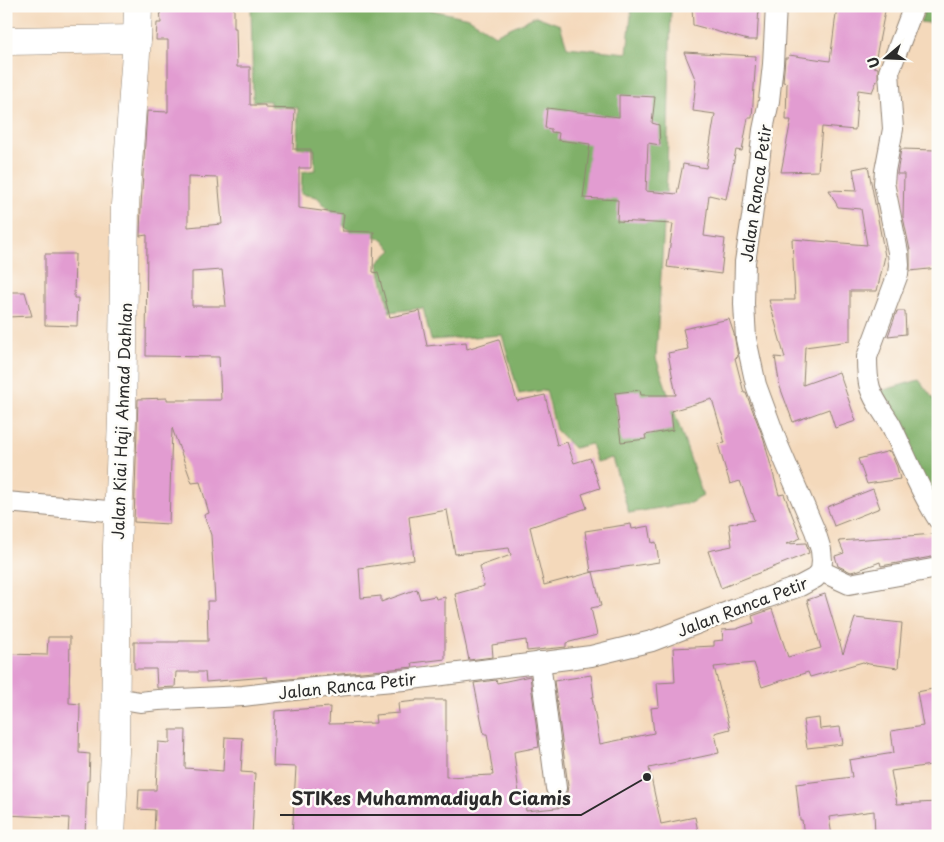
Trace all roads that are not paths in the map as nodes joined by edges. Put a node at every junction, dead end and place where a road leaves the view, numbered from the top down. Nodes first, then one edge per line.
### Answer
1 (138, 6) edge
2 (776, 6) edge
3 (914, 6) edge
4 (137, 39) junction
5 (6, 41) edge
6 (6, 502) edge
7 (119, 512) junction
8 (938, 519) edge
9 (938, 568) edge
10 (821, 571) junction
11 (540, 662) junction
12 (116, 698) junction
13 (556, 788) dead end
14 (111, 836) edge

1 - 4 main road, Jalan Kiai Haji Ahmad Dahlan
2 - 10 street, Jalan Ranca Petir
3 - 8 street
4 - 5 main road
4 - 7 main road, Jalan Kiai Haji Ahmad Dahlan
6 - 7 street
7 - 12 main road, Jalan Kiai Haji Ahmad Dahlan
9 - 10 street
10 - 11 street, Jalan Ranca Petir
11 - 12 street, Jalan Ranca Petir
11 - 13 street
12 - 14 main road, Jalan Kiai Haji Ahmad Dahlan

